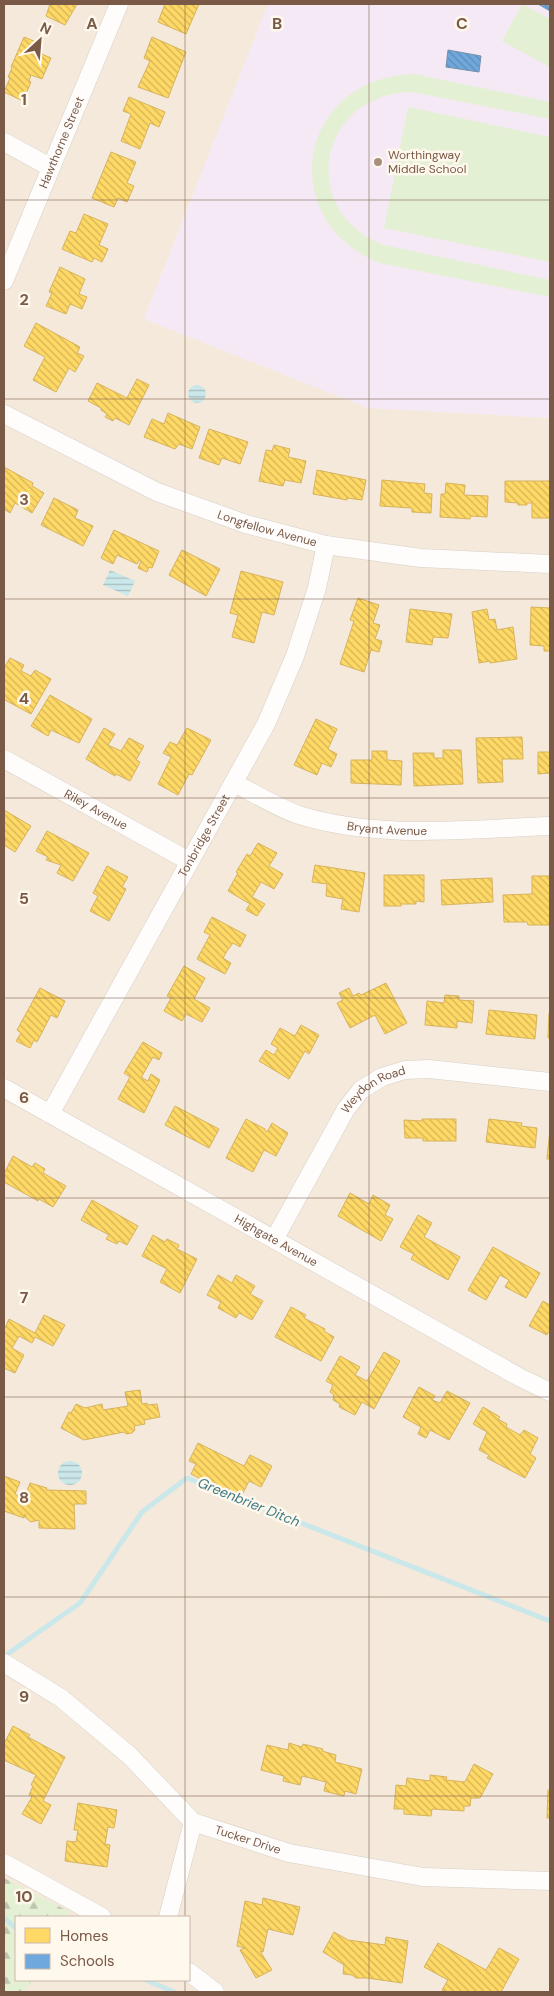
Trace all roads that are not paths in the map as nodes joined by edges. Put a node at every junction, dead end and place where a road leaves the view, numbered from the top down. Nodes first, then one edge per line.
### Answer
1 (119, 4) edge
2 (4, 142) edge
3 (50, 167) junction
4 (4, 281) edge
5 (4, 414) edge
6 (326, 545) junction
7 (550, 564) edge
8 (4, 759) edge
9 (234, 783) junction
10 (550, 826) edge
11 (188, 861) junction
12 (550, 1082) edge
13 (4, 1088) edge
14 (50, 1114) junction
15 (275, 1238) junction
16 (550, 1392) edge
17 (4, 1663) edge
18 (193, 1822) junction
19 (4, 1863) edge
20 (550, 1881) edge
21 (100, 1916) edge
22 (168, 1916) edge
23 (190, 1973) edge
24 (215, 1992) edge

1 - 3 street, Hawthorne Street
2 - 3 street
3 - 4 street, Hawthorne Street
5 - 6 street, Longfellow Avenue
6 - 7 street, Longfellow Avenue
6 - 9 street, Tonbridge Street
8 - 11 street, Riley Avenue
9 - 10 street, Bryant Avenue
9 - 11 street, Tonbridge Street
11 - 14 street, Tonbridge Street
12 - 15 street, Weydon Road
13 - 14 street, Highgate Avenue
14 - 15 street, Highgate Avenue
15 - 16 street, Highgate Avenue
17 - 18 street, Tucker Drive
18 - 20 street, Tucker Drive
18 - 22 street
19 - 21 street
23 - 24 street

